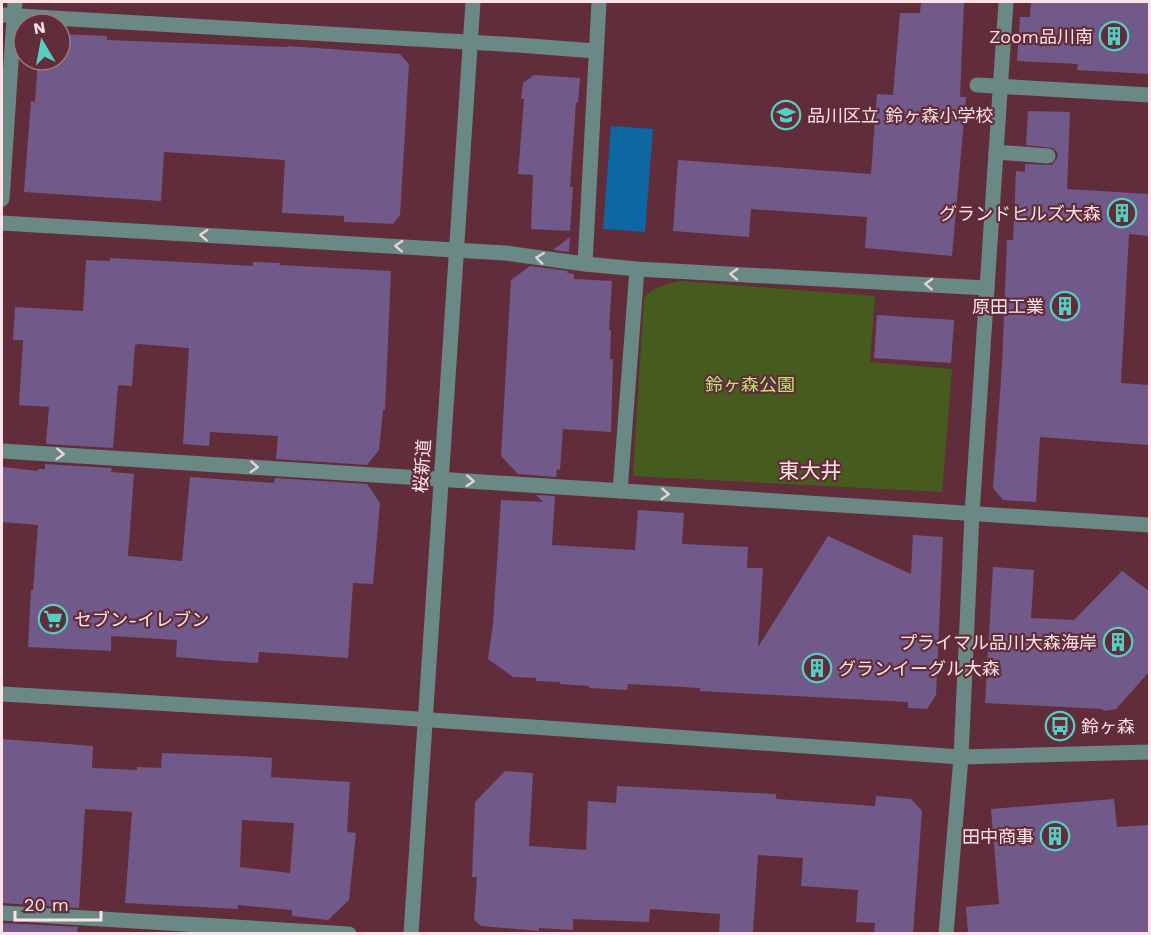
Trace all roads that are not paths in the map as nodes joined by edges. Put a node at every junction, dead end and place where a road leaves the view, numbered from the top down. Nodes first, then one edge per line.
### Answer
1 (473, 2) edge
2 (599, 2) edge
3 (1006, 2) edge
4 (10, 10) edge
5 (470, 42) junction
6 (590, 51) junction
7 (977, 85) dead end
8 (1000, 87) junction
9 (1149, 94) edge
10 (996, 152) junction
11 (1048, 156) dead end
12 (2, 199) edge
13 (2, 224) edge
14 (457, 250) junction
15 (585, 264) junction
16 (637, 269) junction
17 (987, 288) junction
18 (2, 451) edge
19 (441, 479) junction
20 (620, 491) junction
21 (972, 514) junction
22 (1149, 525) edge
23 (2, 694) edge
24 (425, 721) junction
25 (1149, 752) edge
26 (961, 757) junction
27 (2, 913) edge
28 (349, 933) edge
29 (411, 933) edge
30 (946, 933) edge

1 - 5 street, 桜新道
2 - 6 street
3 - 8 street
4 - 5 street
4 - 12 street
5 - 6 street
5 - 14 street, 桜新道
6 - 15 street
7 - 8 street
8 - 9 street
8 - 10 street
10 - 11 street
10 - 17 street
14 -> 13 street
15 -> 14 street
14 - 19 street, 桜新道
15 - 16 street
17 -> 16 street
16 - 20 street
17 - 21 street
18 -> 19 street
19 -> 20 street
19 - 24 street, 桜新道
20 -> 21 street
21 - 22 street
21 - 26 street
23 - 24 street
24 - 26 street
24 - 29 street, 桜新道
25 - 26 street
26 - 30 street
27 - 28 street

